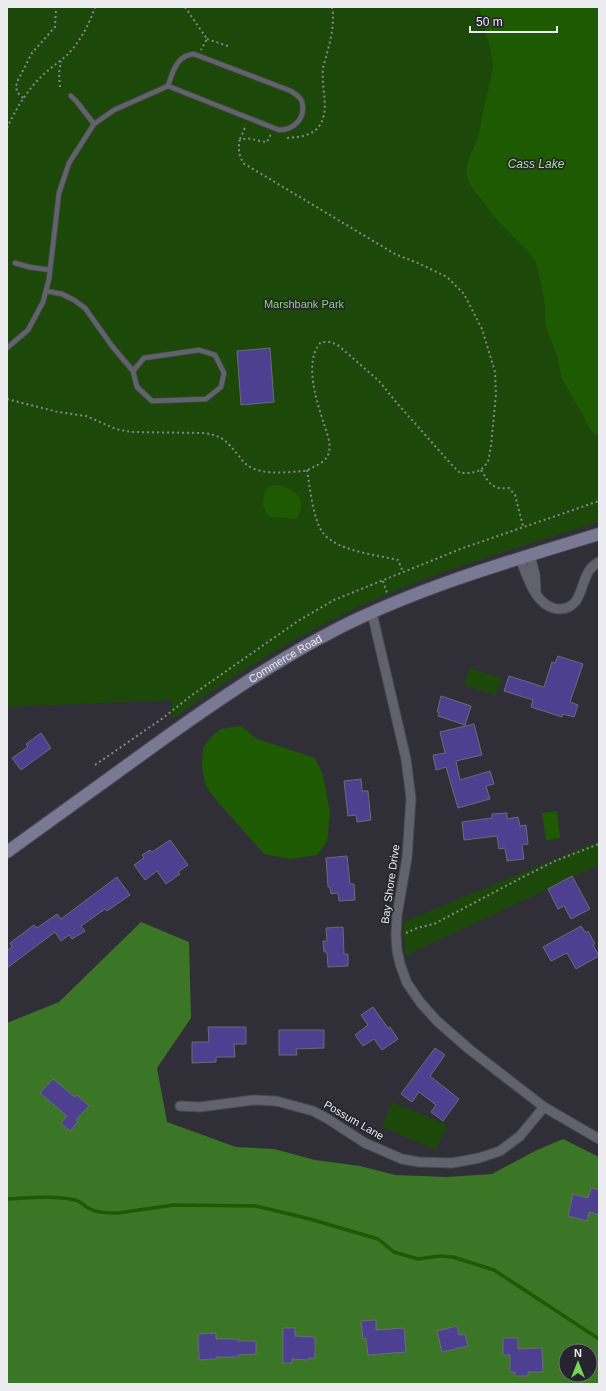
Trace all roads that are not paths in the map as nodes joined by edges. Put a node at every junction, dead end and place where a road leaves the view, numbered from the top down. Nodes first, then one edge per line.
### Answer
1 (168, 86) junction
2 (71, 96) dead end
3 (94, 124) junction
4 (15, 263) dead end
5 (50, 270) junction
6 (46, 291) junction
7 (7, 348) edge
8 (133, 371) junction
9 (599, 534) edge
10 (525, 557) junction
11 (599, 562) edge
12 (372, 613) junction
13 (7, 852) edge
14 (180, 1106) dead end
15 (544, 1107) junction
16 (599, 1139) edge

1 - 1 lane
1 - 3 lane
2 - 3 lane
3 - 5 lane
4 - 5 lane
5 - 6 lane
6 - 7 lane
6 - 8 lane
8 - 8 lane
9 - 10 main road, Commerce Road
10 - 11 street
10 - 12 main road, Commerce Road
12 - 13 main road, Commerce Road
12 - 15 street, Bay Shore Drive
14 - 15 street, Possum Lane
15 - 16 street, Bay Shore Drive

